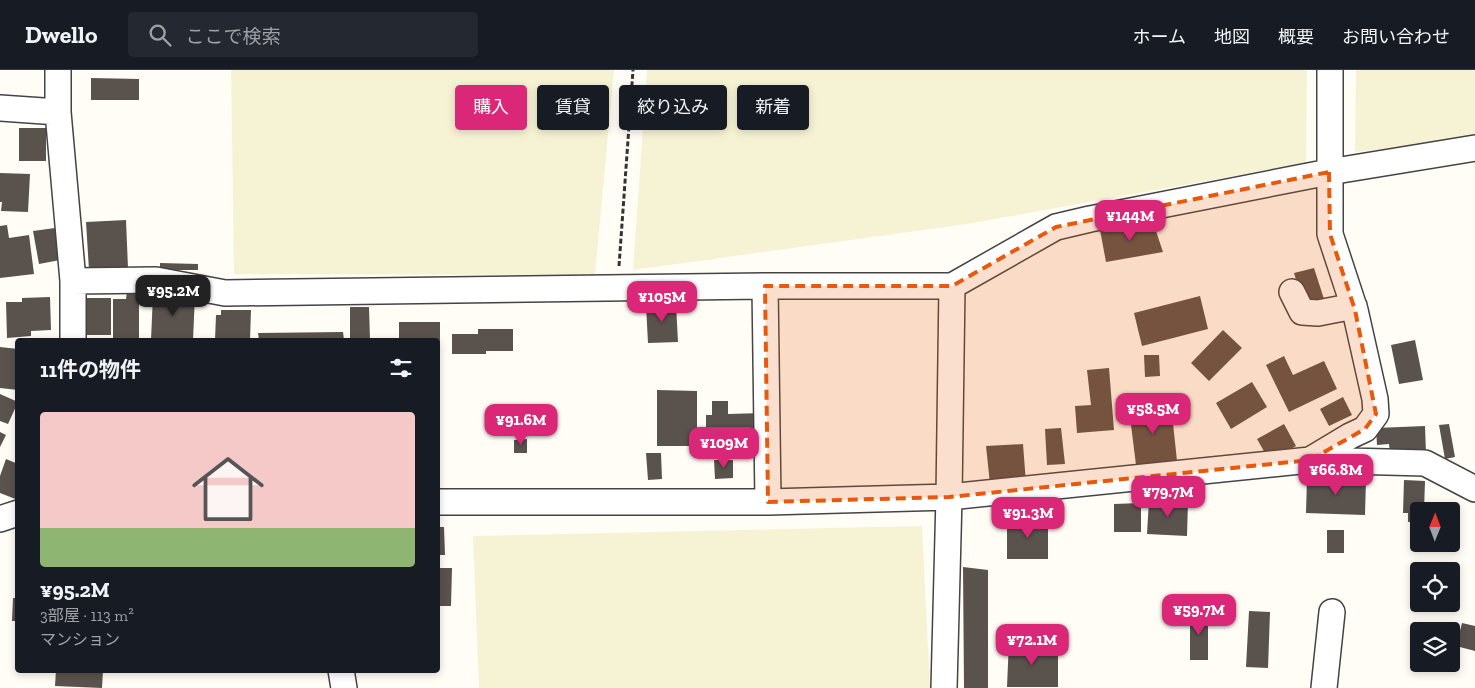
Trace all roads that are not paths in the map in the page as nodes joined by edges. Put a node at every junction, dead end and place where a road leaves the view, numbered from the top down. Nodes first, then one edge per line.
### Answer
1 (58, 70) edge
2 (1330, 70) edge
3 (0, 108) edge
4 (58, 112) junction
5 (1475, 148) edge
6 (1329, 172) junction
7 (73, 282) junction
8 (765, 286) junction
9 (952, 286) junction
10 (1292, 292) dead end
11 (1354, 306) junction
12 (73, 338) edge
13 (1310, 460) junction
14 (1475, 489) edge
15 (949, 498) junction
16 (440, 502) edge
17 (768, 502) junction
18 (15, 514) edge
19 (0, 519) edge
20 (1332, 612) dead end
21 (342, 673) edge
22 (344, 688) edge
23 (944, 688) edge
24 (1324, 688) edge

1 - 4 street
2 - 6 street
3 - 4 street
4 - 7 street
5 - 6 street
6 - 9 street
6 - 11 street
7 - 8 street
7 - 12 street
8 - 9 street
8 - 17 street
9 - 15 street
10 - 11 street
11 - 13 street
13 - 14 street
13 - 15 street
15 - 17 street
15 - 23 street
16 - 17 street
18 - 19 street
20 - 24 street
21 - 22 street

